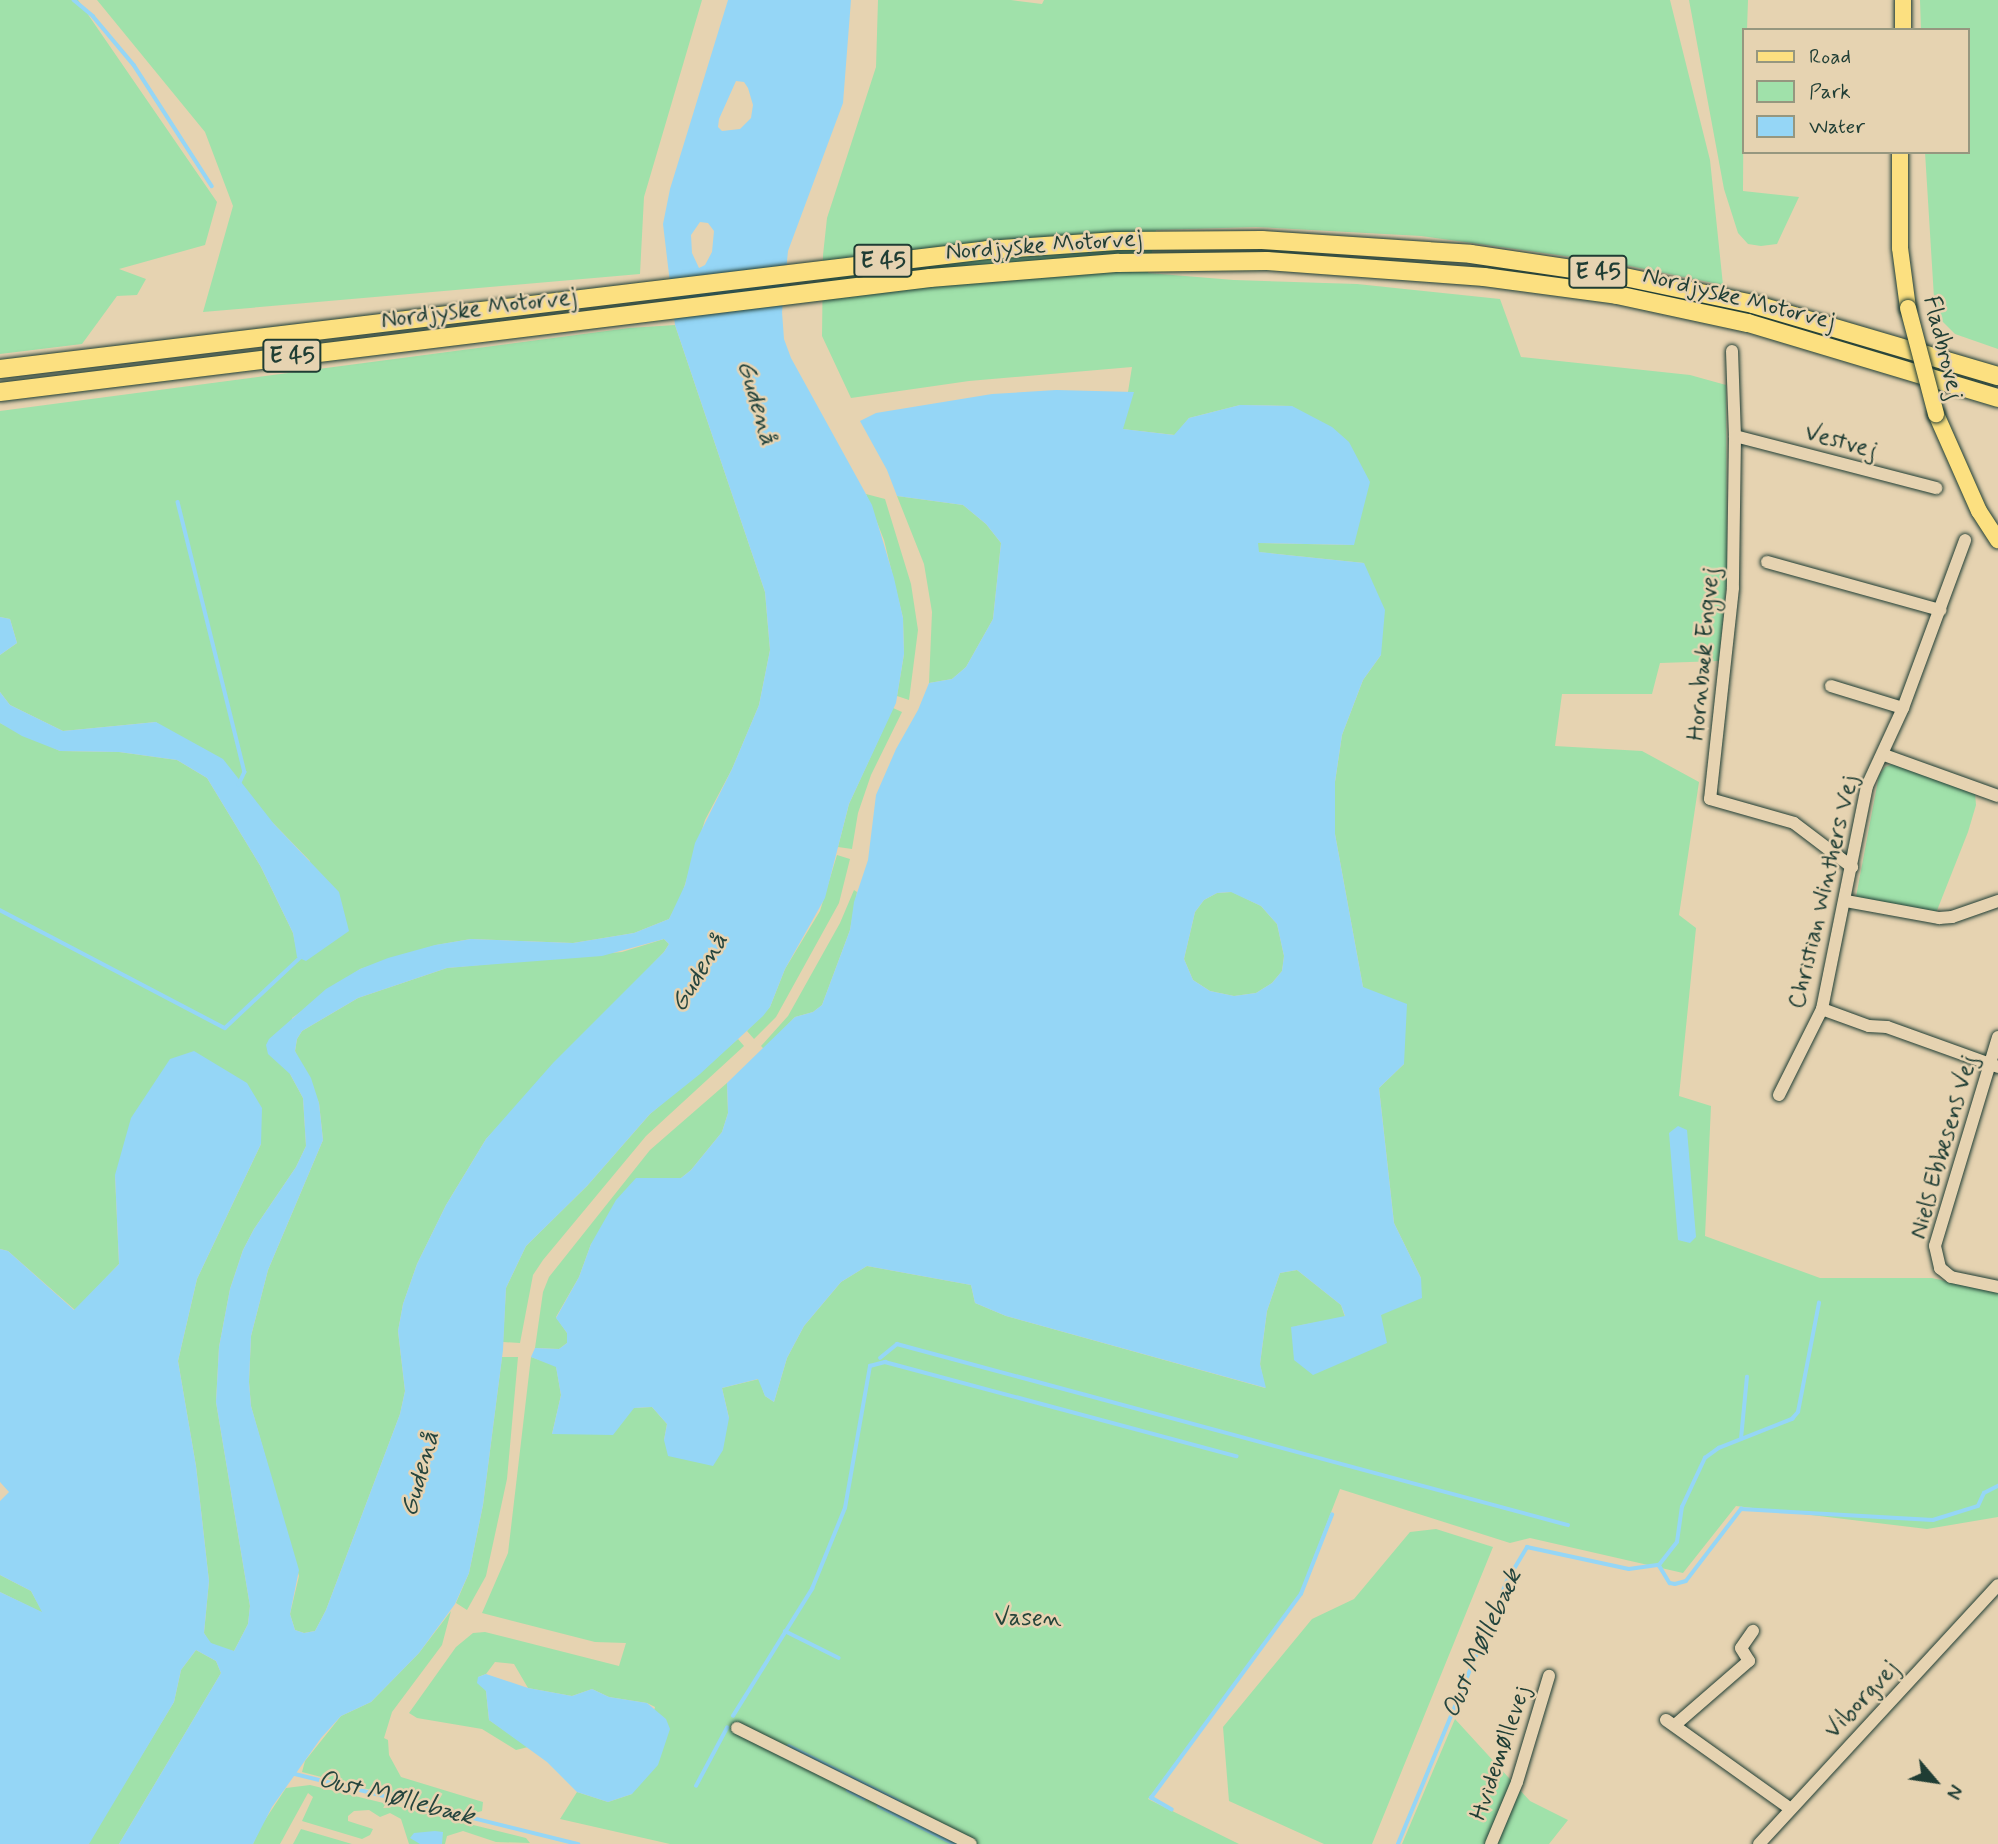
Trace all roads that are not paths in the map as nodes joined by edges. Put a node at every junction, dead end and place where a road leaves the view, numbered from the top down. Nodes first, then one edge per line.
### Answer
1 (1903, 0) edge
2 (1903, 28) edge
3 (1900, 154) edge
4 (1732, 351) dead end
5 (0, 367) edge
6 (1998, 376) edge
7 (0, 392) edge
8 (1998, 398) edge
9 (1735, 436) junction
10 (1936, 488) dead end
11 (1998, 540) edge
12 (1965, 541) dead end
13 (1767, 562) dead end
14 (1940, 610) junction
15 (1831, 686) dead end
16 (1903, 708) junction
17 (1884, 755) junction
18 (1998, 796) edge
19 (1852, 867) junction
20 (1846, 901) junction
21 (1998, 901) edge
22 (1822, 1009) junction
23 (1998, 1037) edge
24 (1993, 1065) edge
25 (1779, 1095) dead end
26 (1998, 1287) edge
27 (1998, 1585) edge
28 (1754, 1632) dead end
29 (1549, 1676) dead end
30 (737, 1728) dead end
31 (1791, 1809) junction
32 (971, 1844) edge
33 (1491, 1844) edge
34 (1759, 1844) edge

1 - 2 main road
3 - 11 main road, Fladbrovej, bridge
4 - 9 street, Hornbæk Engvej
5 - 6 highway, Nordjyske Motorvej / E 45
7 - 8 highway, Nordjyske Motorvej / E 45
9 - 10 street, Vestvej
9 - 19 street, Hornbæk Engvej
12 - 14 street, Christian Winthers Vej
13 - 14 street
14 - 16 street, Christian Winthers Vej
15 - 16 street
16 - 17 street, Christian Winthers Vej
17 - 18 street
17 - 19 street, Christian Winthers Vej
19 - 20 street, Christian Winthers Vej
20 - 21 street
20 - 22 street, Christian Winthers Vej
22 - 24 street
22 - 25 street, Christian Winthers Vej
23 - 24 street, Niels Ebbesens Vej
24 - 26 street, Niels Ebbesens Vej
27 - 31 street, Viborgvej
28 - 31 street
29 - 33 street, Hvidemøllevej
30 - 32 street
31 - 34 street, Viborgvej

